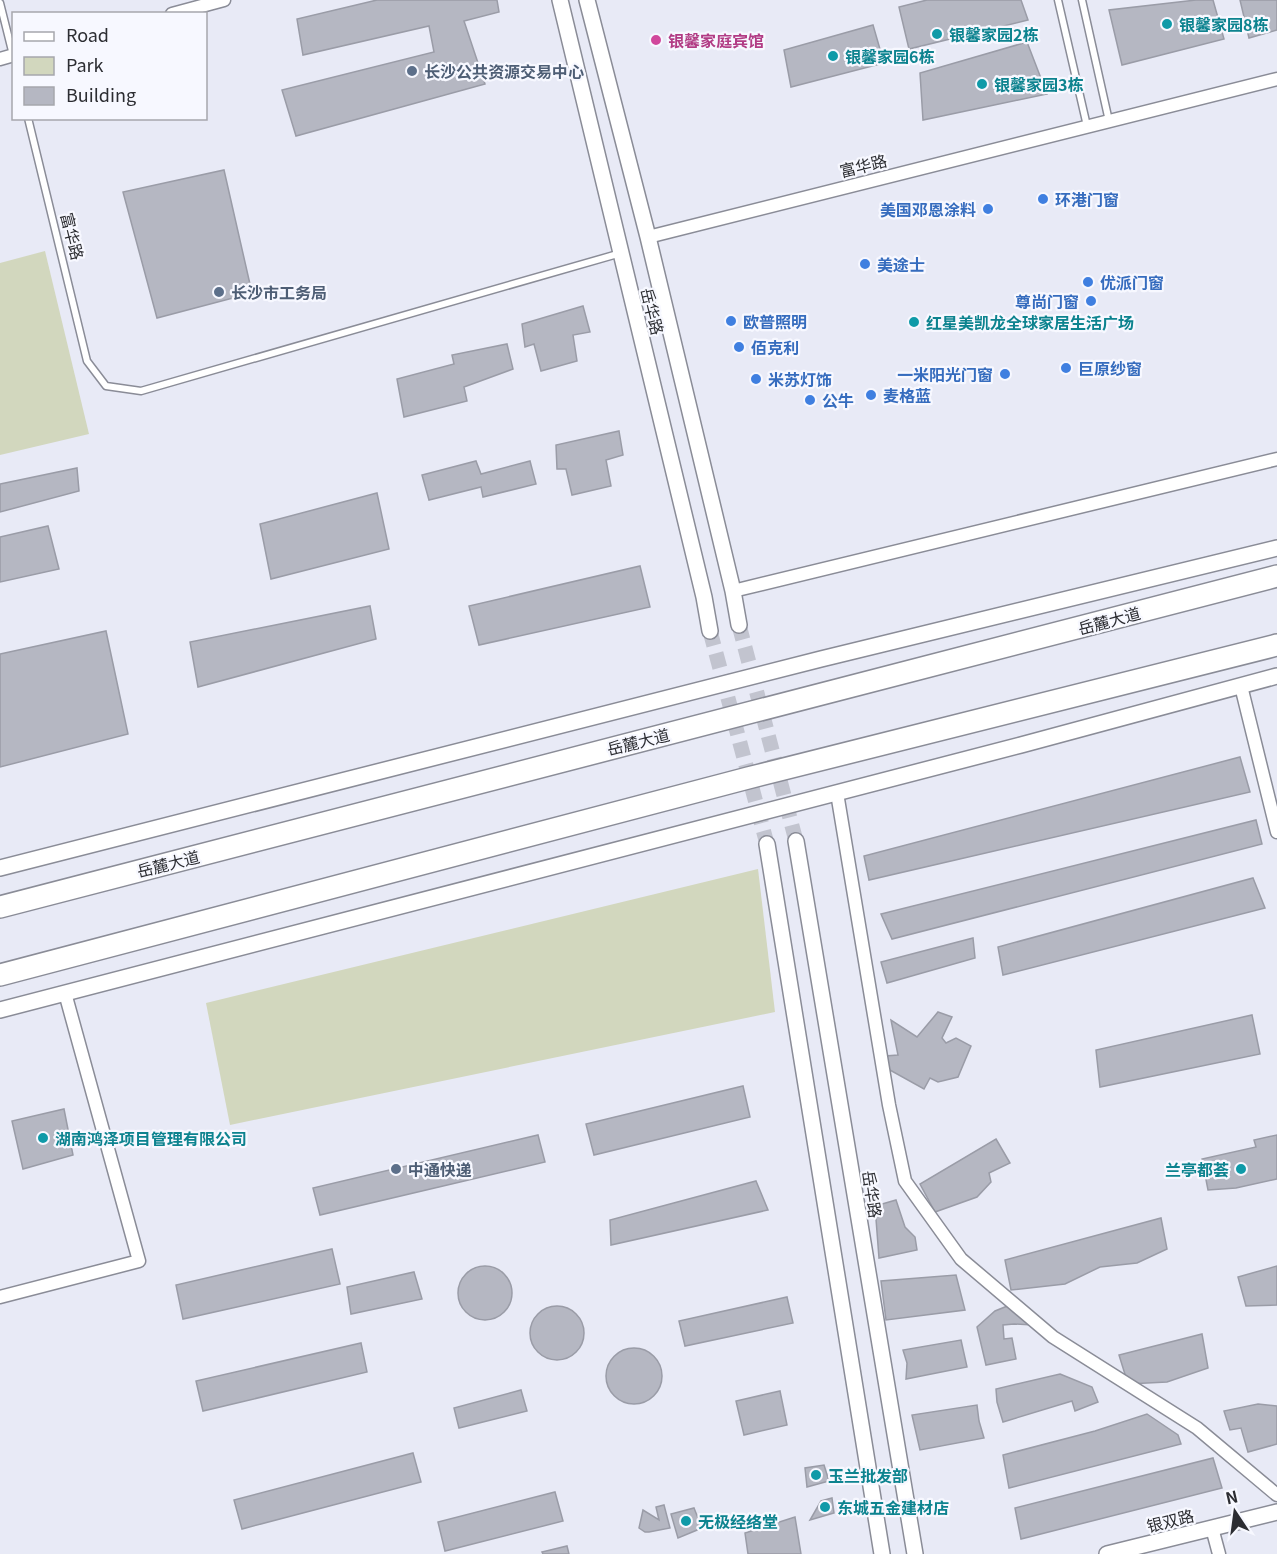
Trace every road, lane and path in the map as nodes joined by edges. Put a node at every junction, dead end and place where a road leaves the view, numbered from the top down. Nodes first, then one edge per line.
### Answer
1 (224, 0) edge
2 (560, 0) edge
3 (587, 0) edge
4 (1058, 0) edge
5 (1082, 0) edge
6 (0, 3) edge
7 (179, 12) edge
8 (12, 53) edge
9 (1277, 79) edge
10 (28, 120) edge
11 (1109, 121) junction
12 (1087, 126) junction
13 (648, 237) junction
14 (621, 253) junction
15 (1277, 459) edge
16 (1277, 549) edge
17 (1277, 576) edge
18 (733, 591) junction
19 (739, 625) tunnel mouth
20 (711, 631) tunnel mouth
21 (1277, 645) edge
22 (1277, 676) edge
23 (1241, 686) junction
24 (837, 793) junction
25 (1277, 832) edge
26 (796, 841) tunnel mouth
27 (767, 844) tunnel mouth
28 (0, 868) edge
29 (0, 907) edge
30 (0, 975) edge
31 (65, 993) junction
32 (0, 1010) edge
33 (0, 1297) edge
34 (1277, 1496) edge
35 (1277, 1512) edge
36 (1212, 1528) junction
37 (882, 1554) edge
38 (915, 1554) edge
39 (1107, 1554) edge
40 (1219, 1554) edge

1 - 7 street
2 - 14 street, 岳华路
3 - 13 street, 岳华路
4 - 12 lane
5 - 11 lane
6 - 8 lane
9 - 11 street, 富华路
10 - 14 lane, 富华路
11 - 12 street, 富华路
12 - 13 street, 富华路
13 - 18 street, 岳华路
14 - 20 street, 岳华路
15 - 18 street
16 - 28 street
17 - 29 highway, 岳麓大道
18 - 19 street, 岳华路
21 - 30 highway
22 - 23 street
23 - 24 street
23 - 25 street
24 - 31 street
24 - 34 street
26 - 38 street, 岳华路
27 - 37 street
31 - 32 street
31 - 33 street
35 - 36 street, 银双路
36 - 39 street, 银双路
36 - 40 street

